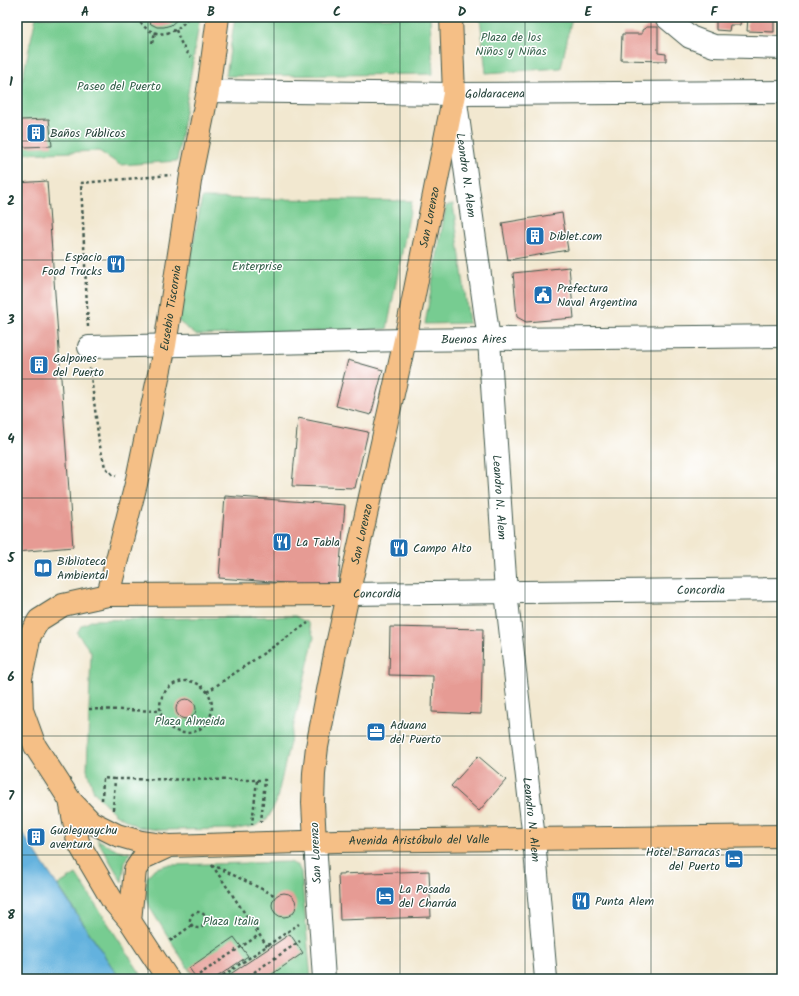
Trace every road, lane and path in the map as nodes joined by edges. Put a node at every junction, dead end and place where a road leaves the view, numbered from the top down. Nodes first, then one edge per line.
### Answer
1 (136, 17) edge
2 (188, 17) edge
3 (218, 17) edge
4 (451, 17) edge
5 (666, 17) edge
6 (155, 32) junction
7 (152, 42) dead end
8 (782, 48) edge
9 (208, 91) junction
10 (782, 92) edge
11 (454, 94) junction
12 (191, 175) junction
13 (782, 336) edge
14 (405, 340) junction
15 (489, 340) junction
16 (165, 345) junction
17 (89, 347) junction
18 (136, 484) junction
19 (782, 589) edge
20 (506, 592) junction
21 (349, 594) junction
22 (108, 595) junction
23 (308, 623) dead end
24 (19, 674) edge
25 (207, 692) junction
26 (89, 708) dead end
27 (161, 711) junction
28 (115, 778) junction
29 (257, 780) junction
30 (70, 800) junction
31 (102, 800) dead end
32 (113, 812) dead end
33 (261, 822) dead end
34 (252, 826) dead end
35 (782, 836) edge
36 (534, 839) junction
37 (315, 842) junction
38 (169, 846) junction
39 (274, 895) dead end
40 (130, 921) junction
41 (299, 924) dead end
42 (192, 925) junction
43 (259, 935) junction
44 (170, 941) dead end
45 (301, 941) dead end
46 (267, 946) junction
47 (194, 978) edge
48 (168, 979) edge
49 (218, 979) edge
50 (244, 979) edge
51 (324, 979) edge
52 (546, 979) edge

1 - 6 path
2 - 6 path
3 - 9 main road, Eusebio Tiscornia
4 - 11 main road, Leandro N. Alem
5 - 8 street
6 - 7 path
9 - 11 street, Goldaracena
9 - 12 main road, Eusebio Tiscornia
10 - 11 street, Goldaracena
11 - 14 main road, San Lorenzo
11 - 15 street, Leandro N. Alem
12 - 16 main road, Eusebio Tiscornia
12 - 17 path
13 - 15 street, Buenos Aires
14 - 15 street, Buenos Aires
14 - 16 street, Buenos Aires
14 - 21 main road, San Lorenzo
15 - 20 street, Leandro N. Alem
16 - 17 street, Buenos Aires
16 - 18 main road, Eusebio Tiscornia
17 - 18 path
18 - 22 main road, Eusebio Tiscornia
19 - 20 street, Concordia
20 - 21 street, Concordia
20 - 36 street, Leandro N. Alem
21 - 22 main road, Concordia
21 - 37 main road, San Lorenzo
22 - 24 main road, Concordia
23 - 25 path
24 - 30 main road, Concordia
25 - 27 path
25 - 27 path
26 - 27 path
28 - 29 path
28 - 31 path
28 - 32 path
29 - 33 path
29 - 34 path
30 - 38 main road, Avenida Aristóbulo del Valle
30 - 40 main road
35 - 36 main road, Avenida Aristóbulo del Valle
36 - 37 main road, Avenida Aristóbulo del Valle
36 - 52 street, Leandro N. Alem
37 - 38 main road, Avenida Aristóbulo del Valle
37 - 51 street, San Lorenzo
38 - 40 main road
39 - 43 path
40 - 48 main road
41 - 46 path
42 - 42 path
42 - 44 path
43 - 46 path
43 - 47 path
45 - 50 path
46 - 49 path

